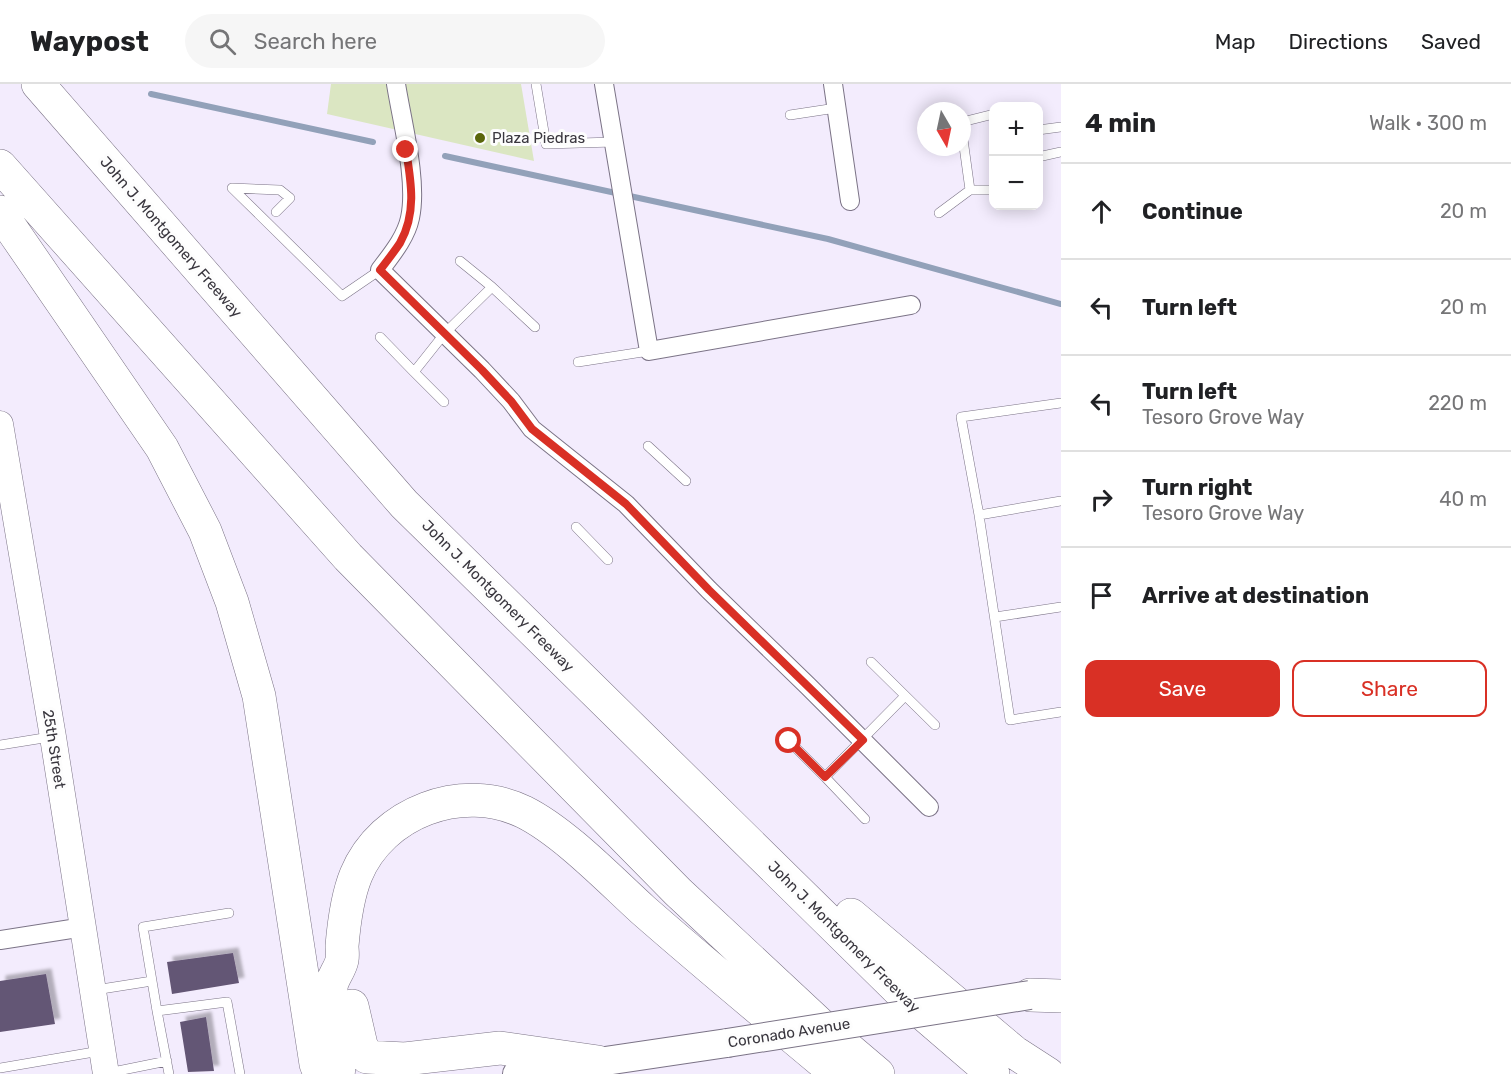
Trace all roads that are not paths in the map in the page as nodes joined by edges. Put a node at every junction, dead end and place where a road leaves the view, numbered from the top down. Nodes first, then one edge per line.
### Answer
1 (38, 84) edge
2 (396, 84) edge
3 (536, 84) edge
4 (604, 84) edge
5 (833, 84) edge
6 (836, 108) junction
7 (790, 115) dead end
8 (989, 115) edge
9 (971, 120) edge
10 (1061, 127) edge
11 (1043, 129) edge
12 (616, 151) junction
13 (1061, 152) edge
14 (965, 156) edge
15 (1043, 156) edge
16 (0, 166) edge
17 (970, 190) junction
18 (989, 190) edge
19 (850, 201) dead end
20 (0, 212) edge
21 (276, 213) dead end
22 (939, 213) dead end
23 (460, 261) dead end
24 (380, 270) junction
25 (492, 287) junction
26 (911, 304) dead end
27 (535, 327) dead end
28 (446, 333) junction
29 (380, 337) dead end
30 (649, 351) junction
31 (578, 362) dead end
32 (414, 372) junction
33 (444, 402) dead end
34 (1061, 404) edge
35 (0, 424) edge
36 (648, 446) dead end
37 (686, 481) dead end
38 (1061, 501) edge
39 (7, 505) edge
40 (979, 515) junction
41 (576, 527) dead end
42 (608, 560) dead end
43 (1061, 607) edge
44 (995, 617) junction
45 (871, 662) dead end
46 (905, 696) junction
47 (612, 708) junction
48 (1061, 712) edge
49 (935, 725) dead end
50 (53, 737) junction
51 (863, 740) junction
52 (789, 741) dead end
53 (0, 745) edge
54 (825, 777) junction
55 (929, 807) dead end
56 (865, 819) dead end
57 (229, 913) dead end
58 (84, 927) junction
59 (0, 940) edge
60 (342, 960) junction
61 (152, 981) junction
62 (93, 991) junction
63 (1051, 994) edge
64 (157, 1011) junction
65 (167, 1060) junction
66 (598, 1062) junction
67 (105, 1066) edge
68 (0, 1068) edge
69 (26, 1069) edge
70 (169, 1074) edge
71 (240, 1074) edge
72 (320, 1074) edge
73 (338, 1074) edge
74 (517, 1074) edge
75 (837, 1074) edge
76 (878, 1074) edge
77 (993, 1074) edge
78 (1048, 1074) edge

1 - 47 highway, John J. Montgomery Freeway
2 - 24 street
3 - 12 lane
4 - 12 street
5 - 6 street
6 - 7 lane
6 - 19 street
8 - 9 lane
10 - 11 lane
12 - 30 street
13 - 15 lane
14 - 17 lane
16 - 76 highway
17 - 18 lane
17 - 22 lane
20 - 72 highway
21 - 24 lane
23 - 25 lane
24 - 28 street
25 - 27 lane
25 - 28 lane
26 - 30 street
28 - 32 lane
28 - 51 street
29 - 32 lane
30 - 31 lane
32 - 33 lane
34 - 40 lane
35 - 39 street, 25th Street
36 - 37 lane
38 - 40 lane
39 - 50 street, 25th Street
40 - 44 lane
41 - 42 lane
43 - 44 lane
44 - 48 lane
45 - 46 lane
46 - 49 lane
46 - 51 lane
47 - 77 highway, John J. Montgomery Freeway
47 - 78 highway
50 - 53 lane
50 - 58 street, 25th Street
51 - 54 lane
51 - 55 street
52 - 54 lane
54 - 56 lane
57 - 61 lane
58 - 59 street
58 - 62 street, 25th Street
60 - 66 highway
60 - 73 highway
60 - 75 highway
61 - 62 lane
61 - 64 lane
62 - 67 street, 25th Street
63 - 66 main road, Coronado Avenue, bridge
64 - 65 lane
64 - 71 lane
65 - 67 lane
65 - 70 lane
66 - 74 main road, Coronado Avenue
67 - 69 lane
68 - 69 lane

